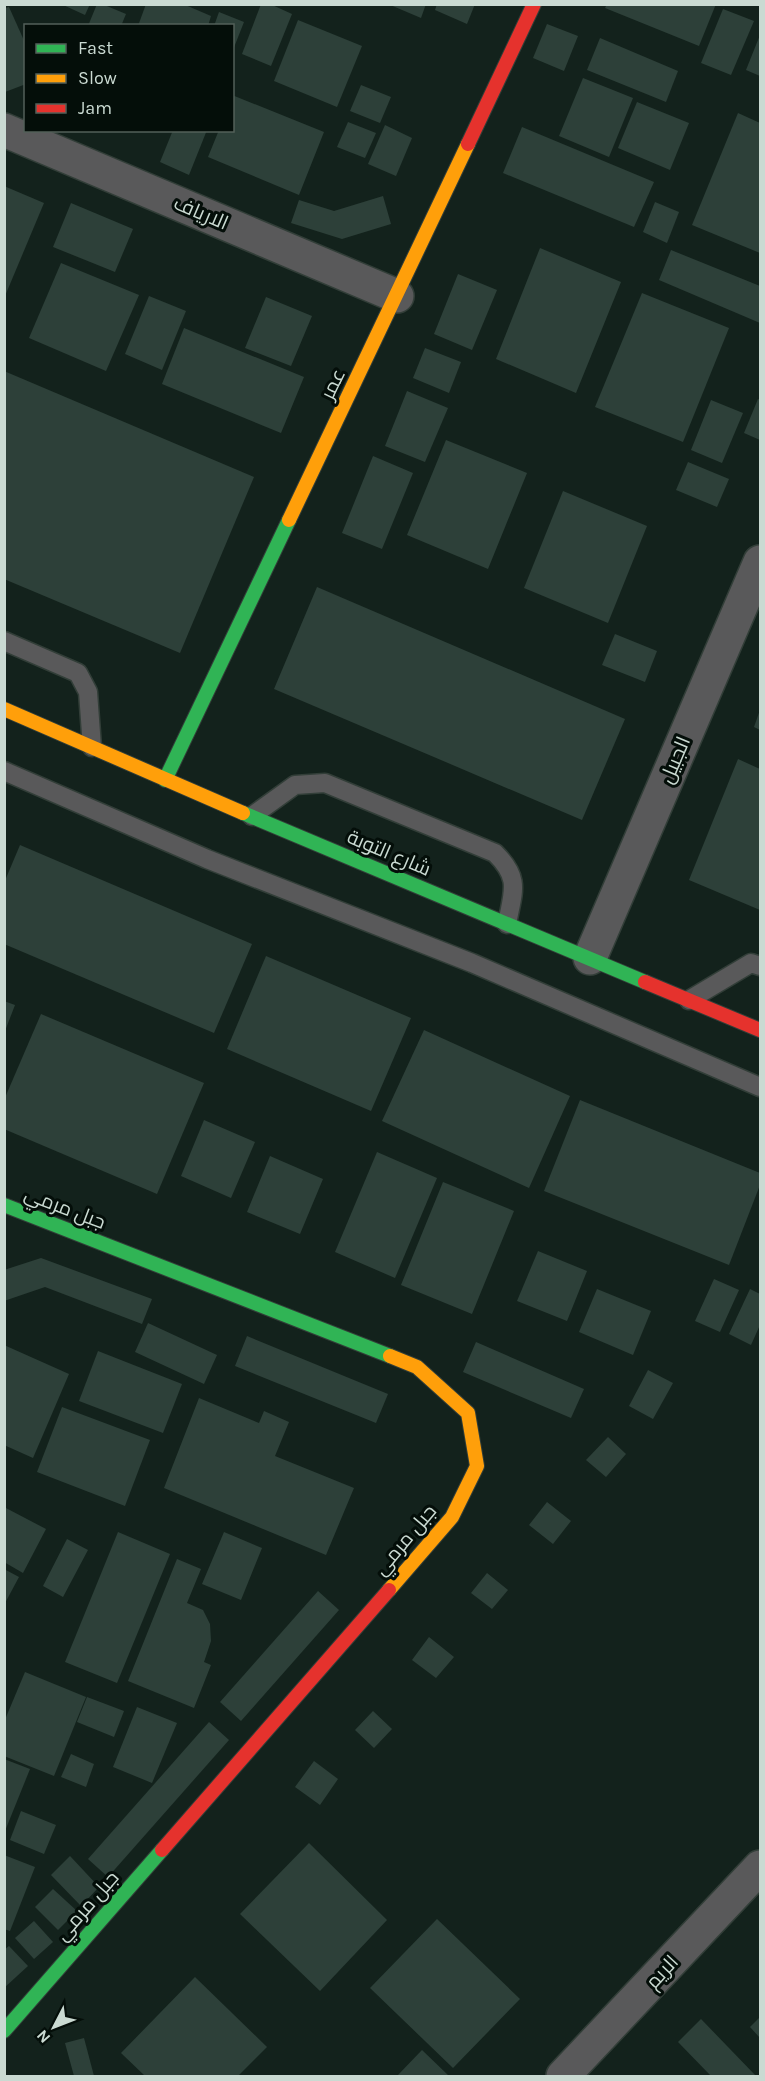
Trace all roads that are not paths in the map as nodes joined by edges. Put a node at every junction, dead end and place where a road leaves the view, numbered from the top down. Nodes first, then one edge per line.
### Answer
1 (534, 4) edge
2 (4, 130) edge
3 (398, 296) junction
4 (760, 562) edge
5 (4, 641) edge
6 (4, 709) edge
7 (92, 747) junction
8 (4, 771) edge
9 (165, 780) junction
10 (252, 816) junction
11 (507, 924) junction
12 (590, 958) junction
13 (760, 966) edge
14 (689, 1000) junction
15 (760, 1030) edge
16 (760, 1087) edge
17 (4, 1205) edge
18 (760, 1867) edge
19 (4, 2031) edge
20 (563, 2076) edge

1 - 3 street, عمر
2 - 3 street, الارياف
3 - 9 street, عمر
4 - 12 street, الجبيل
5 - 7 lane
6 - 7 street, شارع التوبة
7 - 9 street, شارع التوبة
8 - 16 lane
9 - 10 street, شارع التوبة
10 - 11 street, شارع التوبة
10 - 11 lane
11 - 12 street, شارع التوبة
12 - 14 street, شارع التوبة
13 - 14 lane
14 - 15 street, شارع التوبة
17 - 19 street, جبل مرمي
18 - 20 street, الريم

